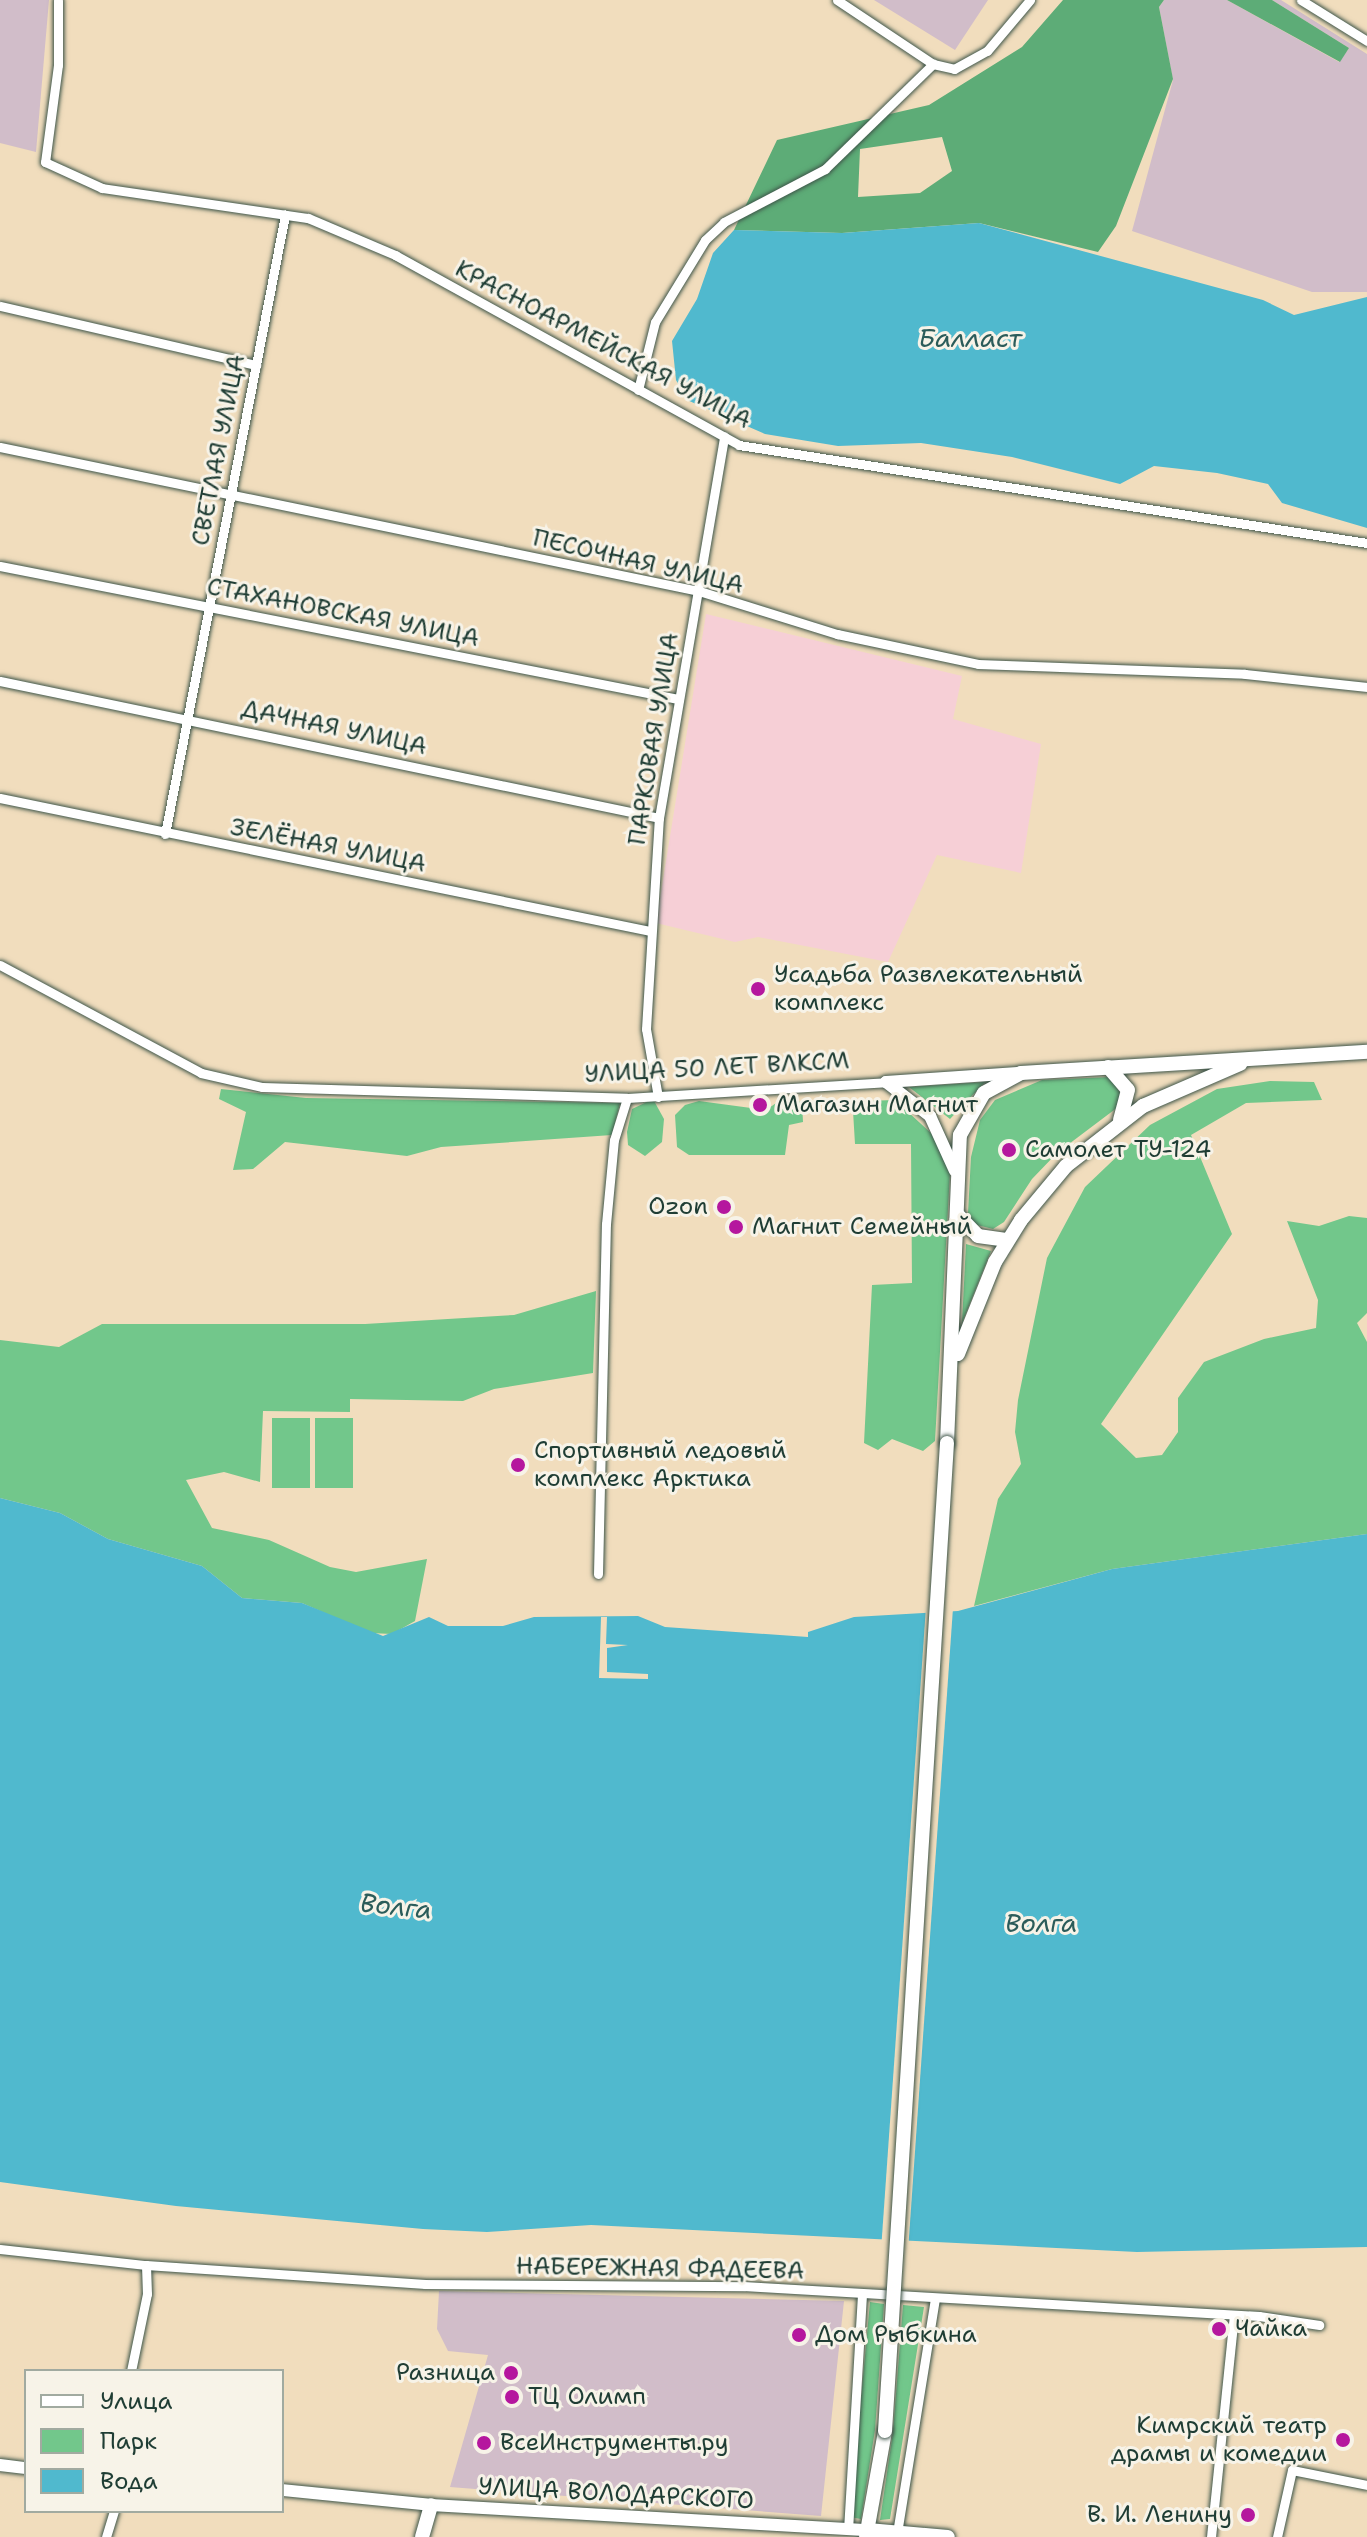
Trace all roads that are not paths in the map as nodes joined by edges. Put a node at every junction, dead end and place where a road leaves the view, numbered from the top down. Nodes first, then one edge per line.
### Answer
1 (58, 0) edge
2 (837, 0) edge
3 (1030, 0) edge
4 (1301, 0) edge
5 (1367, 41) edge
6 (933, 64) junction
7 (285, 215) junction
8 (0, 306) edge
9 (256, 365) junction
10 (638, 390) junction
11 (724, 437) junction
12 (0, 447) edge
13 (230, 497) junction
14 (1367, 543) edge
15 (0, 566) edge
16 (699, 591) junction
17 (209, 607) junction
18 (0, 681) edge
19 (1367, 687) edge
20 (678, 699) junction
21 (187, 717) junction
22 (0, 798) edge
23 (659, 818) junction
24 (165, 834) junction
25 (650, 931) junction
26 (0, 965) edge
27 (1367, 1052) edge
28 (1270, 1056) junction
29 (1108, 1067) junction
30 (1021, 1073) junction
31 (886, 1082) junction
32 (658, 1097) junction
33 (627, 1098) junction
34 (1120, 1120) junction
35 (956, 1174) junction
36 (956, 1213) junction
37 (1008, 1240) junction
38 (952, 1382) junction
39 (598, 1574) dead end
40 (0, 2249) edge
41 (146, 2265) junction
42 (862, 2295) junction
43 (935, 2299) junction
44 (1234, 2315) junction
45 (1319, 2325) dead end
46 (131, 2369) edge
47 (0, 2465) edge
48 (24, 2468) edge
49 (1367, 2485) edge
50 (284, 2490) edge
51 (431, 2505) junction
52 (113, 2513) edge
53 (848, 2530) junction
54 (897, 2533) junction
55 (867, 2534) edge
56 (106, 2537) edge
57 (422, 2537) edge
58 (948, 2537) edge
59 (1211, 2537) edge
60 (1277, 2537) edge

1 - 7 street, КРАСНОАРМЕЙСКАЯ УЛИЦА
2 - 6 street
3 - 6 street
4 - 5 street
6 - 10 street
7 - 9 street, СВЕТЛАЯ УЛИЦА
7 - 10 street, КРАСНОАРМЕЙСКАЯ УЛИЦА
8 - 9 street
9 - 13 street, СВЕТЛАЯ УЛИЦА
10 - 11 street, КРАСНОАРМЕЙСКАЯ УЛИЦА
11 - 14 street, КРАСНОАРМЕЙСКАЯ УЛИЦА
11 - 16 street, ПАРКОВАЯ УЛИЦА
12 - 13 street, ПЕСОЧНАЯ УЛИЦА
13 - 16 street, ПЕСОЧНАЯ УЛИЦА
13 - 17 street, СВЕТЛАЯ УЛИЦА
15 - 17 street, СТАХАНОВСКАЯ УЛИЦА
16 - 19 street, ПЕСОЧНАЯ УЛИЦА
16 - 20 street, ПАРКОВАЯ УЛИЦА
17 - 20 street, СТАХАНОВСКАЯ УЛИЦА
17 - 21 street, СВЕТЛАЯ УЛИЦА
18 - 21 street, ДАЧНАЯ УЛИЦА
20 - 23 street, ПАРКОВАЯ УЛИЦА
21 - 23 street, ДАЧНАЯ УЛИЦА
21 - 24 street, СВЕТЛАЯ УЛИЦА
22 - 24 street, ЗЕЛЁНАЯ УЛИЦА
23 - 25 street, ПАРКОВАЯ УЛИЦА
24 - 25 street, ЗЕЛЁНАЯ УЛИЦА
25 - 32 street, ПАРКОВАЯ УЛИЦА
26 - 33 street, УЛИЦА 50 ЛЕТ ВЛКСМ
27 - 28 main road, УЛИЦА 50 ЛЕТ ВЛКСМ
28 - 29 main road, УЛИЦА 50 ЛЕТ ВЛКСМ
28 - 34 main road
29 - 30 main road, УЛИЦА 50 ЛЕТ ВЛКСМ
29 - 34 main road
30 - 31 street, УЛИЦА 50 ЛЕТ ВЛКСМ
30 - 35 main road
31 - 32 street, УЛИЦА 50 ЛЕТ ВЛКСМ
31 - 35 street
32 - 33 street, УЛИЦА 50 ЛЕТ ВЛКСМ
33 - 39 street
34 - 37 main road
35 - 36 main road
36 - 37 main road
36 - 38 main road
37 - 38 main road
38 - 55 main road, bridge
40 - 41 street, НАБЕРЕЖНАЯ ФАДЕЕВА
41 - 42 street, НАБЕРЕЖНАЯ ФАДЕЕВА
41 - 46 street
42 - 43 street, НАБЕРЕЖНАЯ ФАДЕЕВА
42 - 53 street
43 - 44 street, НАБЕРЕЖНАЯ ФАДЕЕВА
43 - 54 street
44 - 45 street, НАБЕРЕЖНАЯ ФАДЕЕВА
44 - 59 street
47 - 48 street
49 - 60 street
50 - 51 street, УЛИЦА ВОЛОДАРСКОГО
51 - 53 street, УЛИЦА ВОЛОДАРСКОГО
51 - 57 main road
52 - 56 street
53 - 55 street, УЛИЦА ВОЛОДАРСКОГО
54 - 55 main road, УЛИЦА ВОЛОДАРСКОГО
54 - 58 main road, УЛИЦА ВОЛОДАРСКОГО

